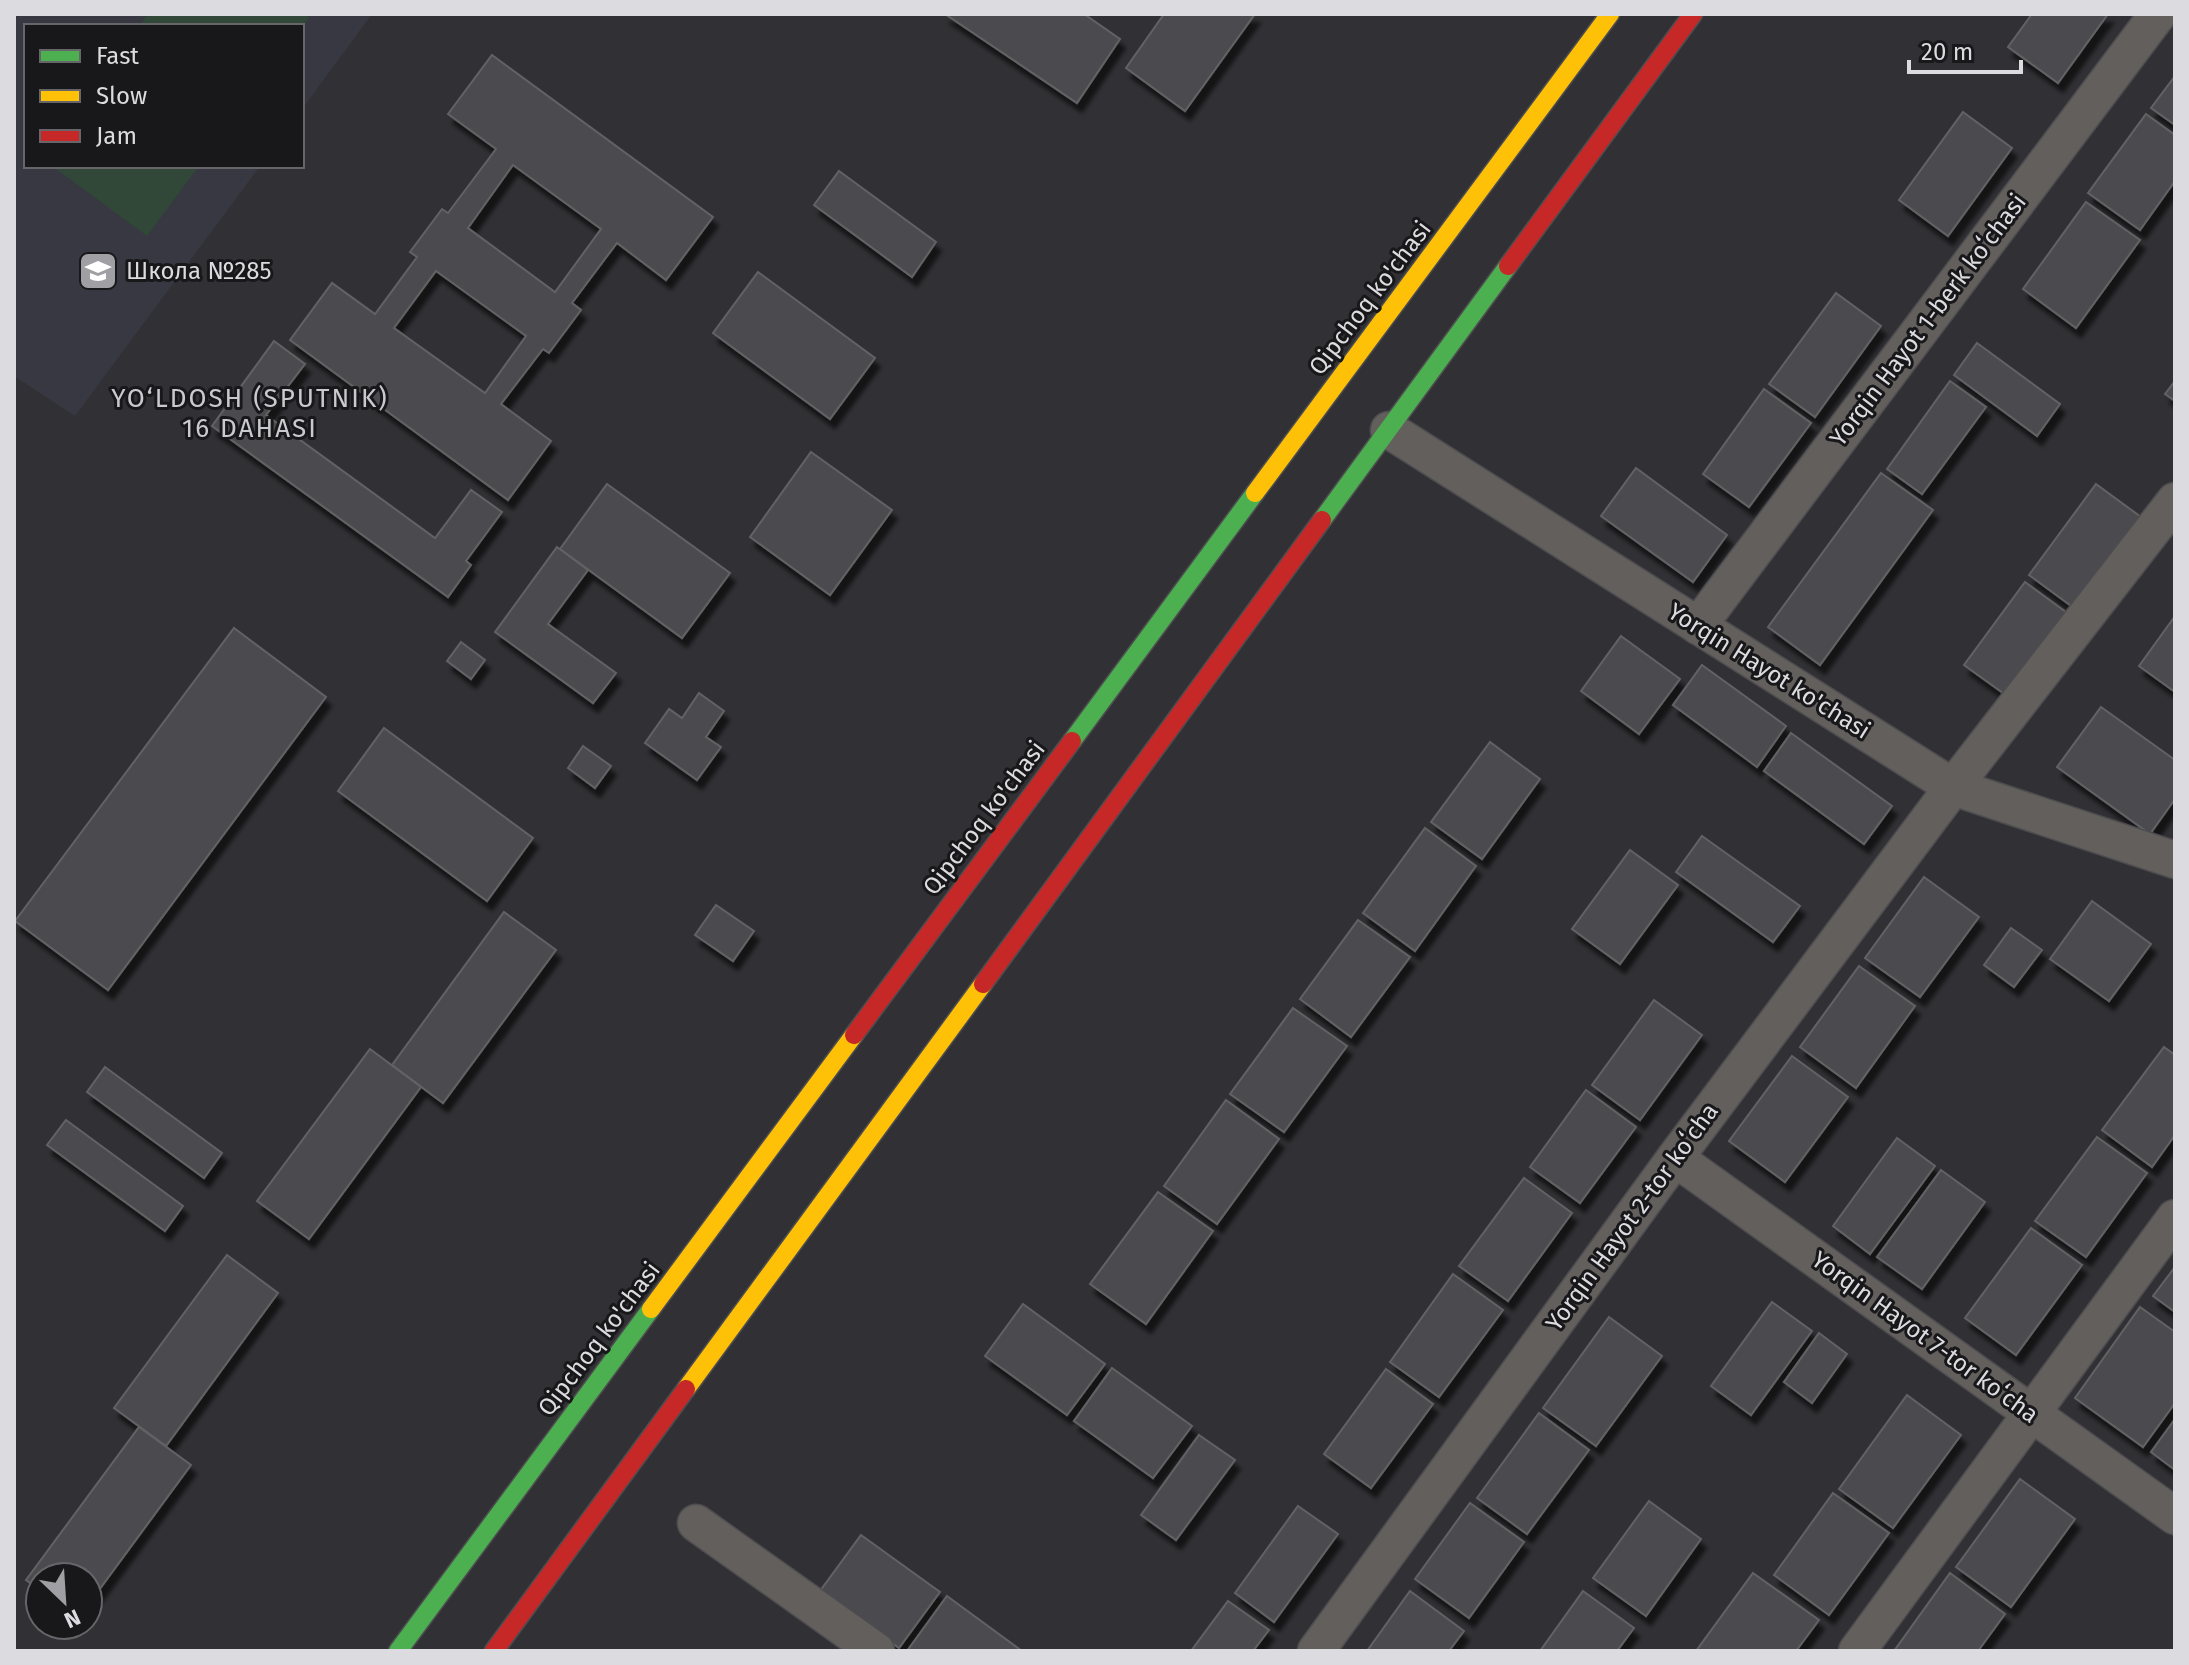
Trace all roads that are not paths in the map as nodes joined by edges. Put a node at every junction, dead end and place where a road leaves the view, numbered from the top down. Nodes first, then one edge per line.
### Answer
1 (1610, 14) edge
2 (1693, 14) edge
3 (2158, 14) edge
4 (1389, 430) junction
5 (2175, 501) edge
6 (1698, 626) junction
7 (1953, 787) junction
8 (2175, 860) edge
9 (1675, 1158) junction
10 (2175, 1218) edge
11 (2031, 1413) junction
12 (2175, 1516) edge
13 (696, 1523) dead end
14 (398, 1651) edge
15 (494, 1651) edge
16 (876, 1651) edge
17 (1316, 1651) edge
18 (1857, 1651) edge

1 - 14 main road, Qipchoq ko'chasi
2 - 4 main road
3 - 6 street, Yorqin Hayot 1-berk koʻchasi
4 - 6 street, Yorqin Hayot ko'chasi
4 - 15 main road
5 - 7 street, Yorqin Hayot 2-tor koʻcha
6 - 7 street, Yorqin Hayot ko'chasi
7 - 8 street, Yorqin Hayot ko'chasi
7 - 9 street, Yorqin Hayot 2-tor koʻcha
9 - 11 street, Yorqin Hayot 7-tor koʻcha
9 - 17 street, Yorqin Hayot 2-tor koʻcha
10 - 11 street
11 - 12 street, Yorqin Hayot 7-tor koʻcha
11 - 18 street
13 - 16 street

